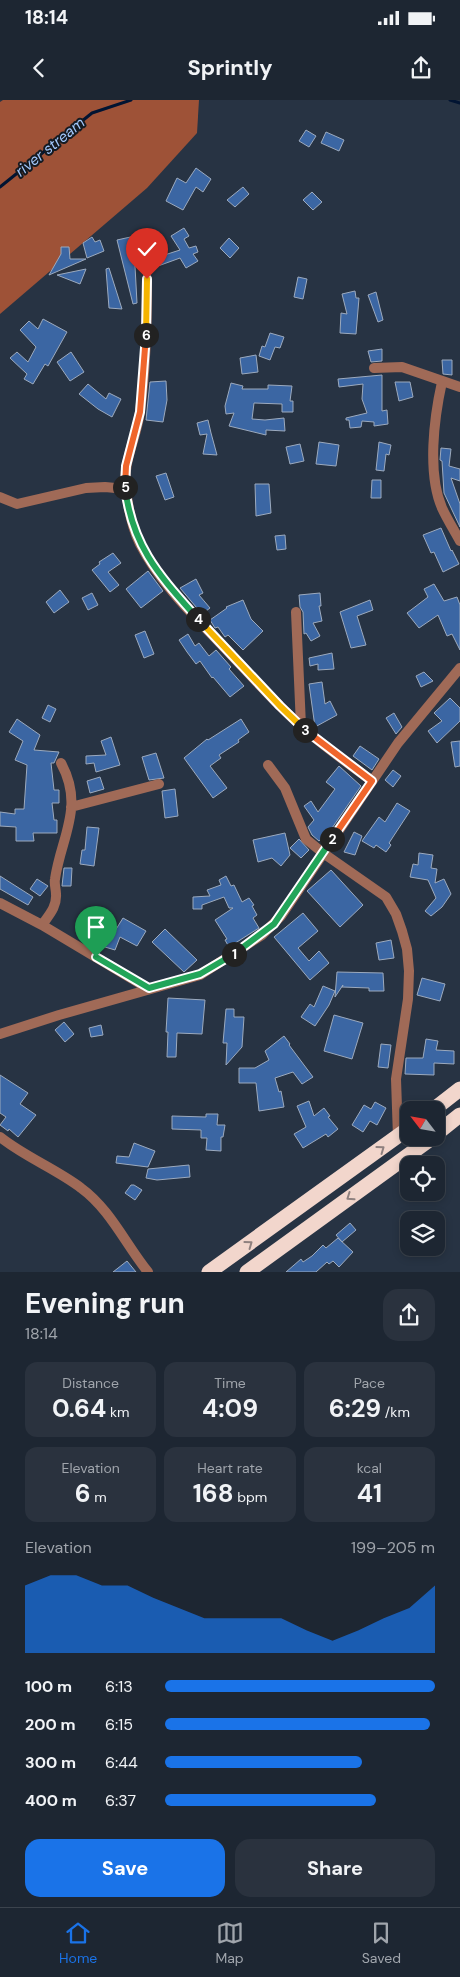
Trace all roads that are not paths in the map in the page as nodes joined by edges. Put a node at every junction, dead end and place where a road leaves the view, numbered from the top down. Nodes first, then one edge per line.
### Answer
1 (147, 279) dead end
2 (374, 368) dead end
3 (442, 382) junction
4 (460, 387) edge
5 (126, 489) junction
6 (0, 497) edge
7 (460, 541) edge
8 (296, 612) dead end
9 (460, 668) edge
10 (301, 726) junction
11 (61, 764) dead end
12 (268, 765) dead end
13 (372, 781) junction
14 (159, 784) dead end
15 (71, 807) junction
16 (324, 853) junction
17 (0, 903) edge
18 (42, 925) junction
19 (149, 988) junction
20 (0, 1034) edge
21 (460, 1089) edge
22 (445, 1101) edge
23 (400, 1110) edge
24 (460, 1115) edge
25 (445, 1127) edge
26 (400, 1135) edge
27 (0, 1137) edge
28 (421, 1146) edge
29 (148, 1272) edge
30 (209, 1272) edge
31 (247, 1272) edge

1 - 5 street
2 - 3 street
3 - 4 street
3 - 7 street
5 - 6 street
5 - 10 street
8 - 10 street
9 - 13 street
10 - 13 street
11 - 15 street
12 - 16 street
13 - 16 street
14 - 15 street
15 - 18 street
16 - 19 street
16 - 23 street
17 - 18 street
18 - 19 street
19 - 20 street
21 - 22 highway
24 - 25 highway
30 -> 26 highway
27 - 29 street
28 -> 31 highway

